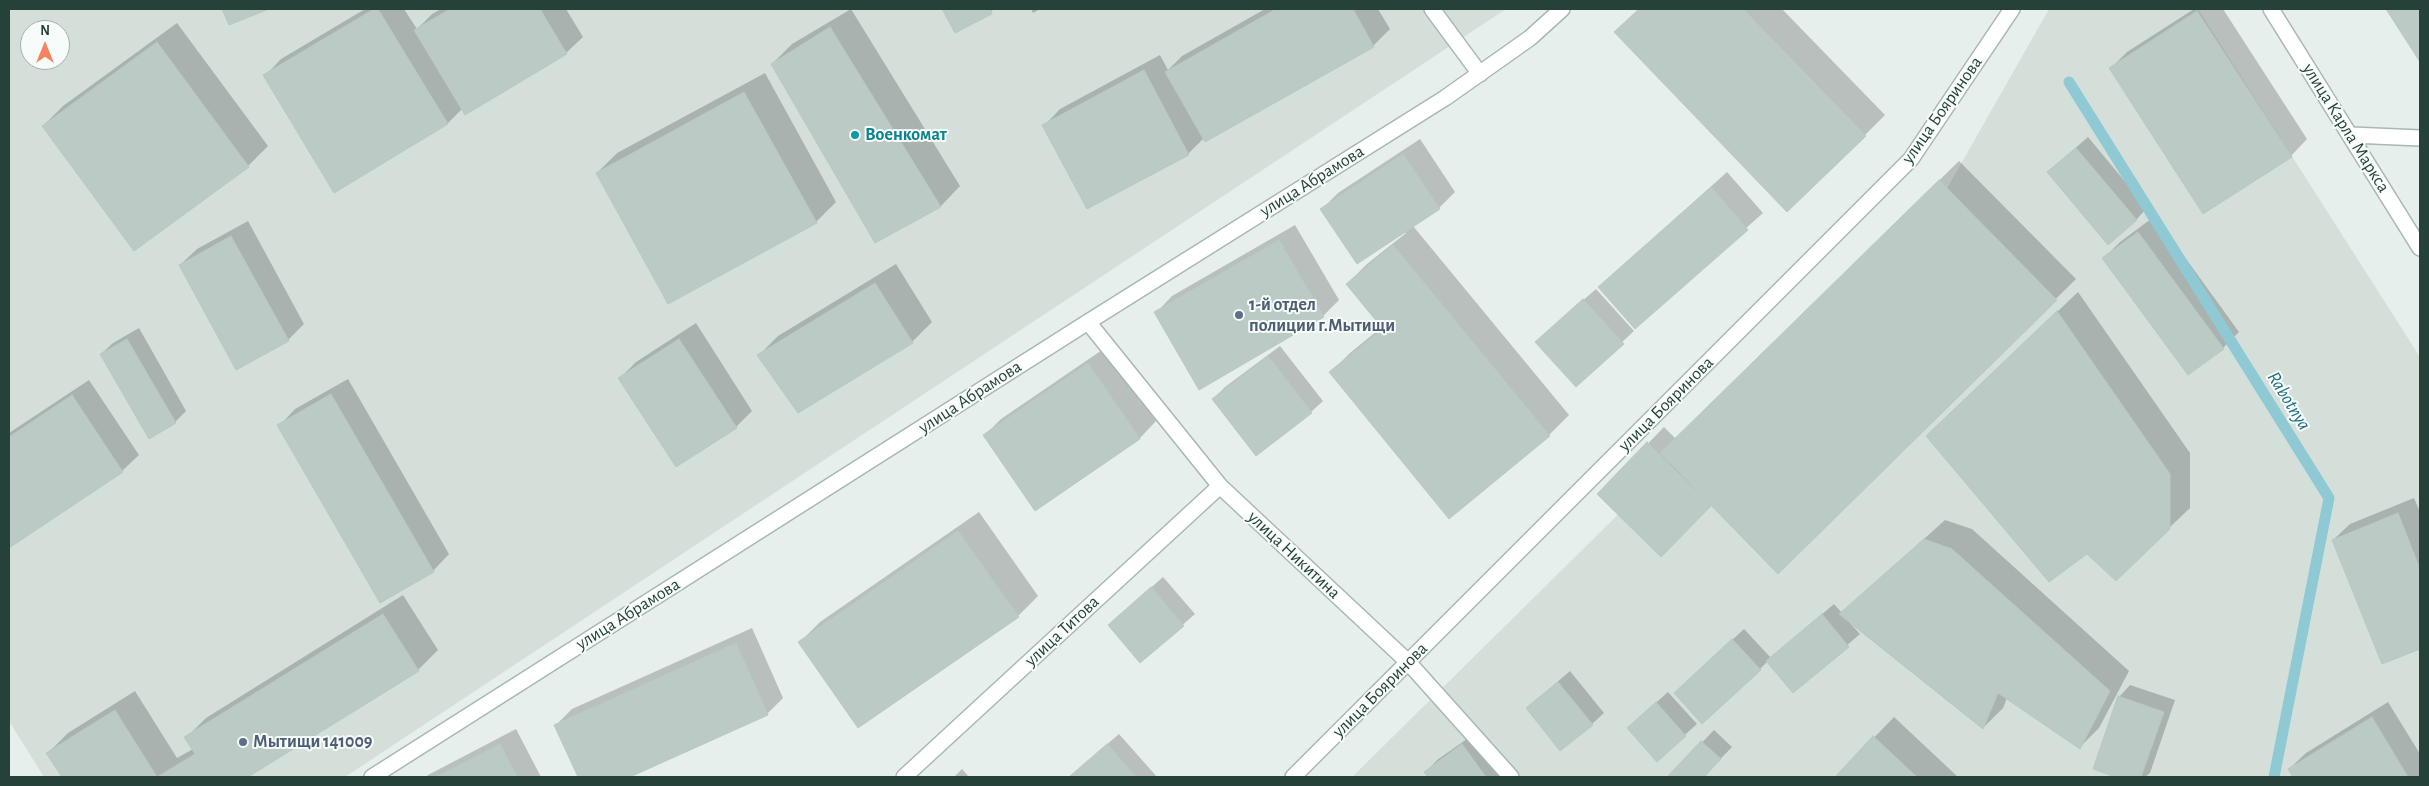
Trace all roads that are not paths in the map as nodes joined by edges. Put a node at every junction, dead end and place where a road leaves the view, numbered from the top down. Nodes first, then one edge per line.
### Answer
1 (1432, 9) edge
2 (1562, 9) edge
3 (2012, 9) edge
4 (2271, 9) edge
5 (1480, 74) junction
6 (2352, 135) junction
7 (2420, 138) edge
8 (2420, 248) edge
9 (1088, 322) junction
10 (1220, 486) junction
11 (1408, 662) junction
12 (372, 777) edge
13 (904, 777) edge
14 (1293, 777) edge
15 (1511, 777) edge

1 - 5 street
2 - 5 street, улица Абрамова
3 - 11 street, улица Бояринова
4 - 6 street, улица Карла Маркса
5 - 9 street, улица Абрамова
6 - 7 street
6 - 8 street, улица Карла Маркса
9 - 10 street, улица Никитина
9 - 12 street, улица Абрамова
10 - 11 street, улица Никитина
10 - 13 street, улица Титова
11 - 14 street, улица Бояринова
11 - 15 street, улица Никитина

